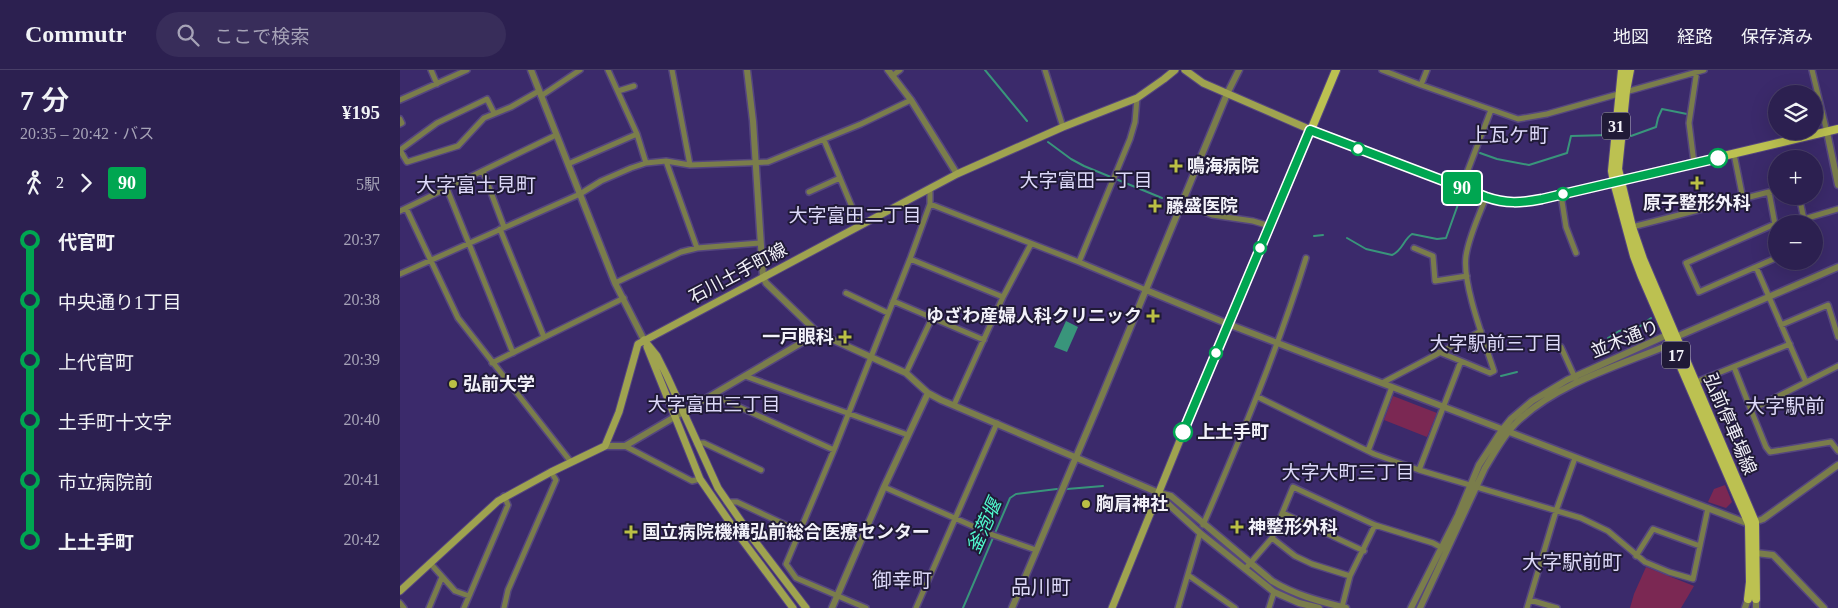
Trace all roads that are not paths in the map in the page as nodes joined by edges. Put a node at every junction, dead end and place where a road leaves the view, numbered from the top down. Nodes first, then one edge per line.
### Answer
1 (431, 70) edge
2 (467, 70) edge
3 (531, 70) edge
4 (566, 70) edge
5 (580, 70) edge
6 (608, 70) edge
7 (672, 70) edge
8 (746, 70) edge
9 (900, 70) edge
10 (1045, 70) edge
11 (1175, 70) edge
12 (1185, 70) edge
13 (1239, 70) edge
14 (1336, 70) edge
15 (1382, 70) edge
16 (1427, 70) edge
17 (1622, 70) edge
18 (1630, 70) edge
19 (1704, 70) edge
20 (1812, 70) edge
21 (1697, 71) edge
22 (890, 73) edge
23 (570, 77) junction
24 (437, 84) junction
25 (1421, 85) junction
26 (634, 86) dead end
27 (618, 91) junction
28 (1623, 92) junction
29 (540, 94) junction
30 (1227, 94) junction
31 (1137, 98) junction
32 (400, 100) edge
33 (911, 100) junction
34 (1491, 110) junction
35 (494, 113) junction
36 (400, 119) edge
37 (400, 124) edge
38 (1063, 128) junction
39 (1838, 129) edge
40 (1310, 130) junction
41 (1827, 132) junction
42 (637, 134) junction
43 (556, 135) junction
44 (824, 140) junction
45 (1734, 154) junction
46 (666, 161) junction
47 (646, 163) junction
48 (756, 163) junction
49 (1694, 163) junction
50 (568, 164) junction
51 (690, 165) junction
52 (483, 171) junction
53 (958, 174) junction
54 (840, 178) junction
55 (1618, 181) junction
56 (1838, 185) edge
57 (1461, 188) junction
58 (447, 189) junction
59 (930, 189) junction
60 (809, 192) dead end
61 (1768, 192) edge
62 (580, 194) junction
63 (1561, 195) junction
64 (1486, 197) junction
65 (1743, 199) junction
66 (1182, 203) junction
67 (930, 204) junction
68 (406, 208) junction
69 (1838, 209) edge
70 (400, 211) edge
71 (1822, 215) edge
72 (860, 226) junction
73 (1270, 226) junction
74 (1632, 227) junction
75 (502, 228) junction
76 (1768, 230) edge
77 (468, 243) junction
78 (760, 244) junction
79 (1031, 244) junction
80 (697, 248) junction
81 (1414, 248) dead end
82 (1576, 253) dead end
83 (1306, 258) dead end
84 (910, 259) junction
85 (431, 260) junction
86 (1079, 262) junction
87 (1768, 262) edge
88 (1838, 266) edge
89 (1756, 267) junction
90 (400, 274) edge
91 (1467, 276) junction
92 (763, 277) junction
93 (615, 283) junction
94 (1146, 290) junction
95 (846, 294) dead end
96 (1769, 296) junction
97 (1003, 297) junction
98 (624, 298) junction
99 (893, 301) junction
100 (888, 313) junction
101 (932, 318) junction
102 (1835, 319) edge
103 (1228, 324) junction
104 (1781, 325) junction
105 (1482, 331) junction
106 (818, 333) junction
107 (1667, 335) junction
108 (544, 337) junction
109 (1838, 337) edge
110 (644, 340) junction
111 (984, 340) junction
112 (1674, 340) junction
113 (1277, 342) junction
114 (1790, 344) junction
115 (1561, 347) dead end
116 (1439, 352) junction
117 (513, 353) junction
118 (871, 356) junction
119 (1461, 361) junction
120 (492, 363) junction
121 (1838, 366) edge
122 (1734, 367) junction
123 (906, 373) junction
124 (744, 376) junction
125 (1576, 379) junction
126 (1696, 382) junction
127 (1806, 382) junction
128 (1382, 383) junction
129 (1392, 386) junction
130 (928, 394) junction
131 (713, 395) junction
132 (1258, 397) junction
133 (954, 405) junction
134 (1443, 407) junction
135 (1751, 410) junction
136 (684, 412) junction
137 (848, 413) junction
138 (674, 417) junction
139 (997, 423) junction
140 (1505, 431) junction
141 (908, 435) junction
142 (697, 444) junction
143 (605, 446) junction
144 (625, 446) junction
145 (834, 450) junction
146 (1368, 451) junction
147 (1838, 451) edge
148 (1076, 458) junction
149 (1575, 458) junction
150 (571, 462) junction
151 (1838, 465) edge
152 (761, 470) dead end
153 (1419, 470) junction
154 (551, 472) junction
155 (700, 478) junction
156 (1470, 485) junction
157 (884, 487) junction
158 (1477, 488) junction
159 (1158, 493) junction
160 (504, 496) junction
161 (727, 502) junction
162 (1708, 508) junction
163 (1556, 511) junction
164 (1283, 513) junction
165 (955, 518) junction
166 (1752, 523) junction
167 (1203, 524) junction
168 (1375, 525) junction
169 (799, 531) junction
170 (1200, 532) junction
171 (1272, 538) junction
172 (1700, 546) junction
173 (1444, 549) junction
174 (1036, 550) junction
175 (1364, 551) junction
176 (1756, 553) junction
177 (1636, 556) junction
178 (430, 563) junction
179 (1248, 566) junction
180 (1188, 575) junction
181 (1350, 576) junction
182 (442, 577) junction
183 (400, 591) edge
184 (1274, 592) junction
185 (469, 596) junction
186 (838, 596) junction
187 (1530, 600) junction
188 (1753, 602) edge
189 (400, 603) edge
190 (1228, 606) edge
191 (1320, 606) edge
192 (404, 608) edge
193 (429, 608) edge
194 (464, 608) edge
195 (504, 608) edge
196 (794, 608) edge
197 (806, 608) edge
198 (832, 608) edge
199 (866, 608) edge
200 (916, 608) edge
201 (1012, 608) edge
202 (1112, 608) edge
203 (1178, 608) edge
204 (1236, 608) edge
205 (1269, 608) edge
206 (1344, 608) edge
207 (1410, 608) edge
208 (1420, 608) edge
209 (1527, 608) edge
210 (1557, 608) edge
211 (1745, 608) edge
212 (1824, 608) edge

1 - 24 street
2 - 24 street
3 - 29 street
4 - 23 street
5 - 23 street
6 - 27 street
7 - 51 street
8 - 48 street
9 - 22 street
10 - 38 street
11 - 31 main road, 石川土手町線
12 - 30 main road
13 - 30 street
14 - 40 main road
15 - 25 street
16 - 25 street
17 - 28 main road, 31
18 - 28 main road, 31
19 - 21 street
20 - 41 street
21 - 28 street
21 - 49 street
22 - 33 street
23 - 29 street
24 - 32 street
25 - 34 street
26 - 27 street
27 - 42 street
28 - 34 street
28 - 55 main road, 31
29 - 35 street
29 - 43 street
30 - 40 main road
30 - 66 street
31 - 38 main road, 石川土手町線
31 - 86 street
33 - 44 street
33 - 53 street
34 - 57 street
35 - 35 street
36 - 37 street
38 - 53 main road, 石川土手町線
39 - 41 main road
40 - 57 main road
40 - 73 main road
41 - 45 main road
41 - 56 street
42 - 47 street
42 - 50 street
43 - 50 street
43 - 52 street
44 - 48 street
44 - 54 street
45 - 49 main road
45 - 65 street
46 - 47 street
46 - 51 street
46 - 80 street
47 - 62 street
48 - 51 street
48 - 78 street
49 - 55 main road
50 - 62 street
52 - 58 street
52 - 75 street
53 - 59 main road, 石川土手町線
54 - 60 street
54 - 72 street
55 - 63 main road
55 - 74 main road, 弘前停車場線 / 17
55 - 107 main road, 弘前停車場線 / 17
57 - 64 main road
58 - 68 street
58 - 77 street
59 - 67 street
59 - 72 main road, 石川土手町線
61 - 65 street
62 - 75 street
62 - 93 street
63 - 64 main road
63 - 82 street
64 - 91 street
65 - 74 street
66 - 73 street
66 - 94 street
67 - 79 street
67 - 84 street
68 - 70 street
68 - 85 street
69 - 71 street
72 - 92 main road, 石川土手町線
73 - 103 main road
74 - 112 main road, 弘前停車場線 / 17
75 - 77 street
75 - 108 street
76 - 89 street
77 - 85 street
77 - 117 street
78 - 80 street
78 - 92 street
79 - 86 street
79 - 97 street
80 - 93 street
81 - 91 street
83 - 113 street
84 - 97 street
84 - 99 street
85 - 90 street
85 - 120 street
86 - 94 street
87 - 89 street
88 - 96 street, 並木通り
89 - 96 street
91 - 105 street
92 - 106 street
92 - 110 main road, 石川土手町線
93 - 98 street
94 - 103 street
94 - 148 street
95 - 100 street
96 - 104 street
96 - 112 street, 並木通り
97 - 111 street
98 - 108 street
98 - 110 street
99 - 100 street
99 - 101 street
100 - 118 street
101 - 111 street
101 - 123 street
102 - 104 street
102 - 109 street
103 - 113 street
103 - 159 main road
104 - 114 street
105 - 116 street
105 - 119 street
106 - 118 street
106 - 124 street
107 - 112 main road, 弘前停車場線 / 17
107 - 125 street, 並木通り
108 - 117 street
110 - 136 main road
110 - 138 main road
110 - 143 main road
111 - 133 street
112 - 125 street, 並木通り
112 - 126 main road, 弘前停車場線 / 17
112 - 166 main road, 弘前停車場線 / 17
113 - 128 street
113 - 132 street
114 - 122 street
114 - 127 street
115 - 125 street
116 - 119 street
116 - 128 street
117 - 120 street
118 - 123 street
118 - 137 street
119 - 134 street
120 - 150 street
121 - 127 street
122 - 126 street
122 - 135 street
123 - 130 street
124 - 131 street
124 - 137 street
125 - 140 street, 並木通り
126 - 166 main road, 弘前停車場線 / 17
127 - 135 street
128 - 129 street
129 - 134 street
129 - 146 street
130 - 133 street
130 - 141 street
131 - 136 street
131 - 145 street
132 - 146 street
132 - 167 street
133 - 139 street
134 - 140 street
134 - 153 street
135 - 147 street
136 - 138 street
136 - 142 main road
137 - 141 street
137 - 145 street
138 - 144 street
138 - 155 main road
139 - 148 street
139 - 165 street
140 - 149 street
140 - 156 street, 並木通り
140 - 158 street, 並木通り
141 - 157 street
142 - 152 street
142 - 161 main road
143 - 144 street
143 - 150 main road
144 - 155 street
145 - 169 street
146 - 153 street
148 - 159 street
148 - 174 street
149 - 162 street
149 - 163 street
150 - 154 main road
151 - 166 street
153 - 156 street
154 - 160 main road
154 - 195 street
155 - 196 main road
156 - 158 street
156 - 173 street, 並木通り
157 - 165 street
157 - 186 street
158 - 163 street
158 - 173 street, 並木通り
159 - 167 street
159 - 170 street
159 - 202 main road
160 - 178 main road
160 - 185 street
161 - 169 street
161 - 197 main road
162 - 166 street
162 - 172 street
163 - 177 street
163 - 187 street
164 - 168 street
164 - 171 street
164 - 175 street
165 - 174 street
165 - 200 street
166 - 176 main road, 弘前停車場線 / 17
166 - 188 main road, 弘前停車場線 / 17
167 - 179 street
168 - 173 street
168 - 175 street
169 - 186 street
170 - 179 street
170 - 180 street
171 - 179 street
171 - 181 street
172 - 177 street
172 - 177 street
173 - 207 street, 並木通り
173 - 208 street, 並木通り
174 - 201 street
175 - 181 street
176 - 188 main road, 弘前停車場線 / 17
176 - 212 street
178 - 182 street
178 - 183 main road
179 - 184 street
179 - 191 street
180 - 190 street
180 - 203 street
181 - 206 street
182 - 185 street
182 - 193 street
184 - 191 street
184 - 205 street
185 - 194 street
186 - 198 street
186 - 199 street
187 - 209 street
187 - 210 street
188 - 211 street
189 - 192 street
190 - 204 street
191 - 206 street

